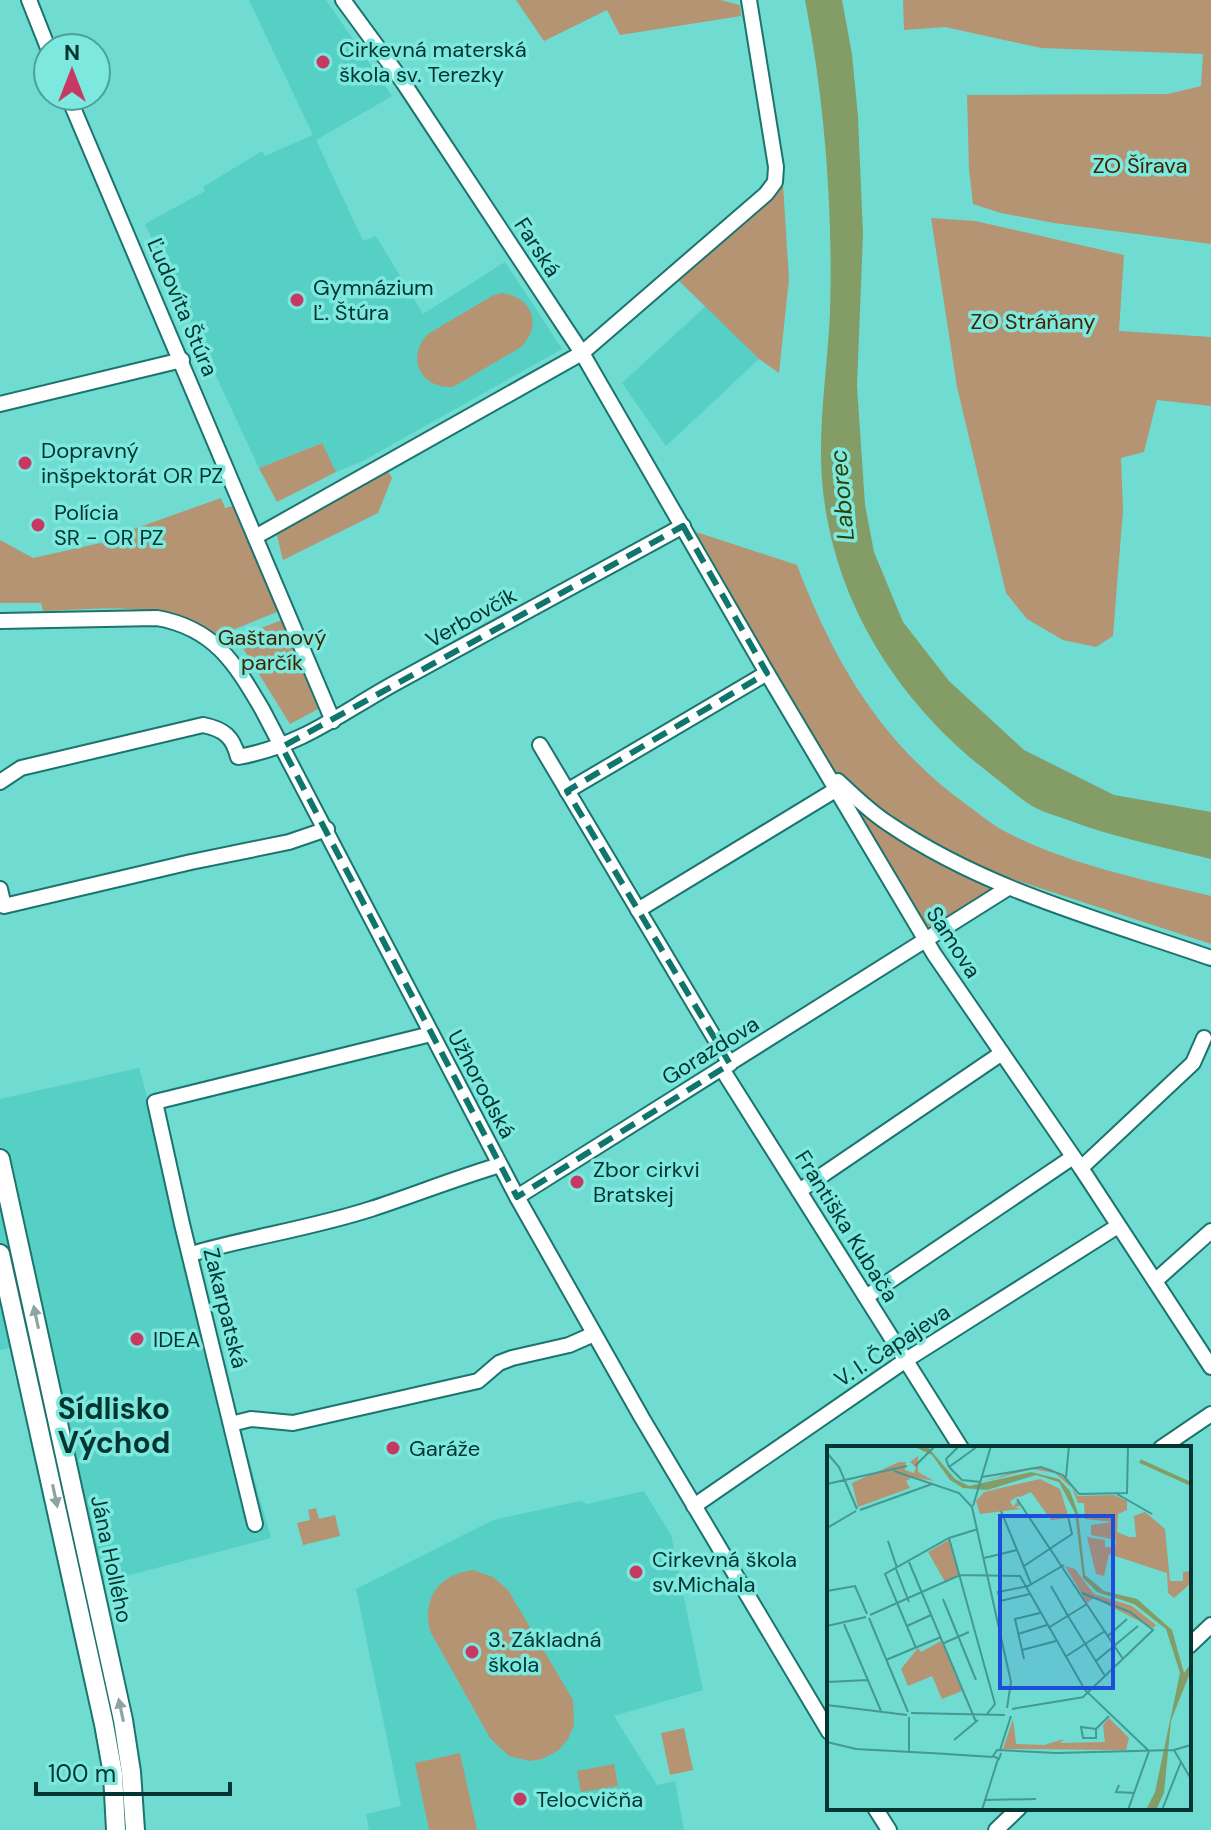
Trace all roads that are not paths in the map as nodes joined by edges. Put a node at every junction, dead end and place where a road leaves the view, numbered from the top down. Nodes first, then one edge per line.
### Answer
1 (29, 0) edge
2 (343, 0) edge
3 (749, 0) edge
4 (42, 32) edge
5 (75, 112) edge
6 (582, 353) junction
7 (182, 360) junction
8 (0, 404) edge
9 (683, 526) junction
10 (257, 536) junction
11 (0, 621) edge
12 (767, 673) junction
13 (333, 721) junction
14 (540, 745) dead end
15 (282, 747) junction
16 (826, 769) junction
17 (0, 782) edge
18 (837, 789) junction
19 (567, 791) junction
20 (327, 829) junction
21 (1008, 888) junction
22 (0, 889) edge
23 (638, 910) junction
24 (926, 941) junction
25 (1211, 958) edge
26 (431, 1034) junction
27 (1204, 1038) dead end
28 (1002, 1053) junction
29 (726, 1066) junction
30 (0, 1159) edge
31 (1077, 1162) junction
32 (500, 1165) junction
33 (799, 1191) junction
34 (517, 1197) junction
35 (1118, 1226) junction
36 (1211, 1231) edge
37 (0, 1254) edge
38 (191, 1254) junction
39 (1155, 1281) junction
40 (866, 1297) junction
41 (594, 1334) junction
42 (906, 1360) junction
43 (1211, 1367) edge
44 (1211, 1414) edge
45 (231, 1424) junction
46 (960, 1446) edge
47 (1164, 1446) edge
48 (694, 1506) junction
49 (255, 1524) dead end
50 (91, 1617) junction
51 (1211, 1625) edge
52 (1191, 1644) edge
53 (827, 1729) edge
54 (876, 1810) edge
55 (1017, 1810) edge
56 (116, 1830) edge
57 (135, 1830) edge
58 (889, 1830) edge
59 (996, 1830) edge

1 - 4 street
2 - 6 street, Farská
3 - 6 street
5 - 7 street, Ľudovíta Štúra
6 - 9 street, Farská
6 - 10 street
7 - 8 street
7 - 10 street, Ľudovíta Štúra
9 - 12 street, Samova
9 - 13 street, Verbovčík
10 - 13 street
11 - 15 street, Užhorodská
12 - 16 street, Samova
12 - 19 street
13 - 15 street, Verbovčík
14 - 19 street, Františka Kubača
15 - 17 street, Verbovčík
15 - 20 street, Užhorodská
16 - 18 street, Samova
16 - 21 street
18 - 23 street
18 - 24 street, Samova
19 - 23 street, Františka Kubača
20 - 22 street
20 - 26 street, Užhorodská
21 - 24 street, Gorazdova
21 - 25 street
23 - 29 street, Františka Kubača
24 - 28 street, Samova
24 - 29 street, Gorazdova
26 - 32 street, Užhorodská
26 - 38 street, Zakarpatská
27 - 31 street
28 - 31 street, Samova
28 - 33 street
29 - 33 street, Františka Kubača
29 - 34 street, Gorazdova
50 -> 30 street, Jána Hollého
31 - 35 street, Samova
31 - 40 street
32 - 34 street, Užhorodská
32 - 38 street
33 - 40 street, Františka Kubača
34 - 41 street, Užhorodská
35 - 39 street, Samova
35 - 42 street, V. I. Čapajeva
36 - 39 street
37 -> 50 street, Jána Hollého
38 - 45 street, Zakarpatská
39 - 43 street, Samova
40 - 42 street, Františka Kubača
41 - 45 street
41 - 48 street, Užhorodská
42 - 46 street, Františka Kubača
42 - 48 street, V. I. Čapajeva
44 - 47 street
45 - 49 street, Zakarpatská
48 - 53 street, Užhorodská
50 - 56 street, Jána Hollého
57 -> 50 street, Jána Hollého
51 - 52 street
54 - 58 street
55 - 59 street

